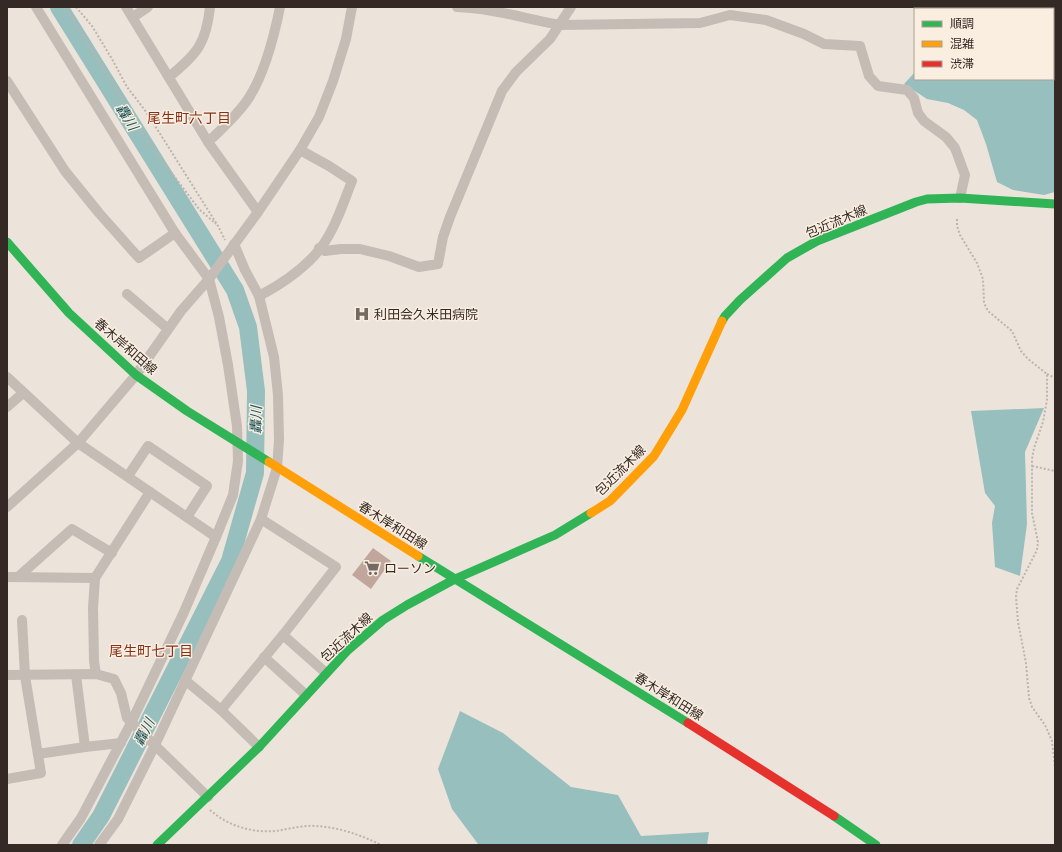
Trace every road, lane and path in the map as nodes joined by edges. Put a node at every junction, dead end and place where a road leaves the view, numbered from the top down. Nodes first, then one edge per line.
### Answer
1 (36, 7) edge
2 (65, 7) edge
3 (76, 7) edge
4 (126, 7) edge
5 (148, 7) edge
6 (210, 7) edge
7 (280, 7) edge
8 (352, 7) edge
9 (457, 7) edge
10 (571, 7) edge
11 (132, 17) junction
12 (561, 24) junction
13 (169, 77) junction
14 (7, 81) edge
15 (208, 142) junction
16 (300, 150) junction
17 (960, 198) junction
18 (1055, 204) edge
19 (258, 212) junction
20 (957, 219) dead end
21 (218, 226) junction
22 (175, 233) junction
23 (7, 242) edge
24 (232, 247) junction
25 (319, 248) junction
26 (210, 277) junction
27 (127, 294) dead end
28 (259, 296) junction
29 (168, 329) junction
30 (1047, 374) junction
31 (136, 375) junction
32 (7, 377) edge
33 (1055, 378) edge
34 (23, 393) junction
35 (7, 407) edge
36 (78, 443) junction
37 (274, 466) junction
38 (1032, 466) junction
39 (1055, 471) edge
40 (128, 476) junction
41 (150, 492) junction
42 (7, 507) edge
43 (187, 517) junction
44 (261, 520) junction
45 (216, 537) junction
46 (112, 553) junction
47 (18, 577) junction
48 (7, 578) edge
49 (95, 578) junction
50 (455, 579) junction
51 (22, 620) dead end
52 (283, 635) junction
53 (264, 657) junction
54 (326, 673) junction
55 (96, 674) junction
56 (7, 675) edge
57 (76, 675) junction
58 (25, 676) junction
59 (185, 680) junction
60 (306, 695) junction
61 (221, 710) junction
62 (131, 723) junction
63 (121, 743) junction
64 (154, 745) junction
65 (85, 747) junction
66 (259, 747) junction
67 (38, 754) junction
68 (1055, 767) edge
69 (7, 779) edge
70 (205, 800) junction
71 (62, 845) edge
72 (99, 845) edge
73 (157, 845) edge
74 (381, 845) edge
75 (876, 845) edge

1 - 22 street
2 - 21 path
3 - 21 path
4 - 11 street
5 - 11 street
6 - 13 street
7 - 15 street
8 - 16 street
9 - 12 street
10 - 12 street
11 - 13 street
12 - 17 street
12 - 25 street
13 - 15 street
14 - 22 street
15 - 19 street
16 - 19 street
16 - 25 street
17 - 18 street, 包近流木線
17 - 50 street, 包近流木線
19 - 24 street
20 - 30 path
21 - 24 path
22 - 26 street
23 - 31 street, 春木岸和田線
24 - 26 street
24 - 28 street
25 - 28 street
26 - 29 street
26 - 45 street
27 - 29 street
28 - 37 street
29 - 31 street
30 - 33 path
30 - 38 path
31 - 36 street
31 - 37 street, 春木岸和田線
32 - 34 street
34 - 35 street
34 - 36 street
36 - 40 street
36 - 42 street
37 - 44 street
37 - 50 street, 春木岸和田線
38 - 39 path
38 - 68 path
40 - 41 street
40 - 43 street
41 - 43 street
41 - 46 street
43 - 45 street
44 - 52 street
44 - 59 street
45 - 62 street
46 - 47 street
46 - 49 street
47 - 48 street
47 - 49 street
49 - 55 street
50 - 54 street, 包近流木線
50 - 75 street, 春木岸和田線
51 - 58 street
52 - 53 street
52 - 54 street
53 - 60 street
53 - 61 street
54 - 60 street, 包近流木線
55 - 57 street
55 - 62 street
56 - 58 street
57 - 58 street
57 - 65 street
58 - 67 street
59 - 61 street
59 - 64 street
60 - 66 street, 包近流木線
61 - 66 street
62 - 63 street
62 - 64 street
63 - 65 street
63 - 71 street
64 - 70 street
64 - 72 street
65 - 67 street
66 - 70 street, 包近流木線
67 - 69 street
70 - 73 street, 包近流木線
70 - 74 path

